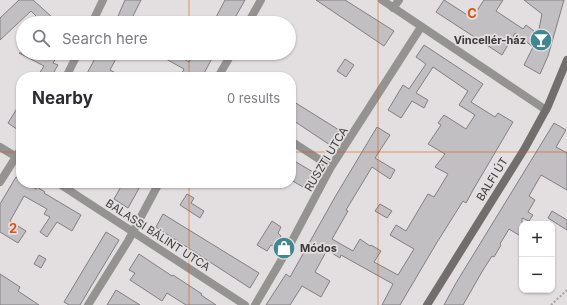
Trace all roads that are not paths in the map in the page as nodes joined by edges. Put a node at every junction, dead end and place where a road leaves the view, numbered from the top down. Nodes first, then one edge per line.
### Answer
1 (103, 0) edge
2 (261, 0) edge
3 (382, 0) edge
4 (399, 0) edge
5 (394, 8) junction
6 (95, 16) edge
7 (252, 16) edge
8 (421, 27) junction
9 (74, 60) edge
10 (228, 60) edge
11 (567, 60) edge
12 (68, 72) edge
13 (221, 72) edge
14 (546, 110) junction
15 (296, 144) edge
16 (0, 147) edge
17 (16, 153) edge
18 (16, 160) edge
19 (331, 167) junction
20 (0, 182) edge
21 (66, 188) edge
22 (156, 188) edge
23 (133, 232) junction
24 (88, 305) edge
25 (245, 305) edge
26 (255, 305) edge
27 (427, 305) edge

1 - 6 street
2 - 7 street
3 - 5 street
4 - 5 street
5 - 8 street
8 - 14 street
8 - 19 street, RUSZTI UTCA
9 - 12 street
10 - 13 street
11 - 14 street, BALFI ÚT
14 - 27 street, BALFI ÚT
15 - 19 street
16 - 17 street
18 - 20 street
19 - 26 street, RUSZTI UTCA
21 - 23 street, BALASSI BÁLINT UTCA
22 - 23 street
23 - 24 street
23 - 25 street, BALASSI BÁLINT UTCA

